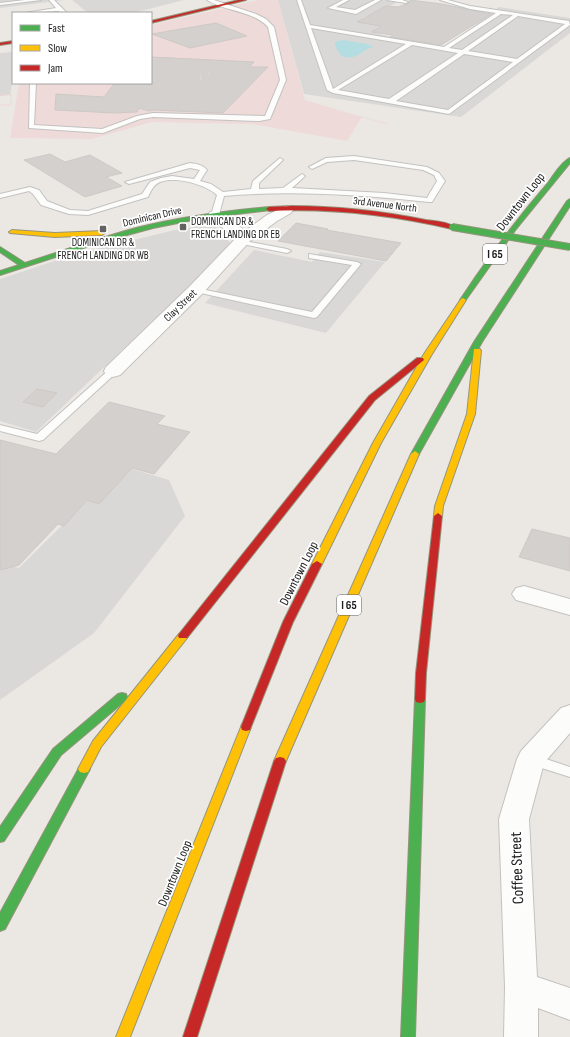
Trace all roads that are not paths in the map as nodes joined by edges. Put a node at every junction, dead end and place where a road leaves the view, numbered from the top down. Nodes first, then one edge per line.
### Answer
1 (39, 0) edge
2 (51, 0) edge
3 (244, 0) edge
4 (299, 0) edge
5 (347, 0) edge
6 (379, 0) edge
7 (389, 0) edge
8 (442, 0) edge
9 (218, 2) edge
10 (406, 2) dead end
11 (0, 4) edge
12 (458, 4) junction
13 (450, 9) dead end
14 (63, 11) edge
15 (46, 12) edge
16 (500, 12) junction
17 (517, 15) junction
18 (152, 16) edge
19 (152, 22) edge
20 (308, 26) junction
21 (12, 42) edge
22 (411, 43) junction
23 (0, 44) edge
24 (12, 47) edge
25 (0, 49) edge
26 (444, 49) junction
27 (463, 52) junction
28 (518, 61) junction
29 (33, 84) edge
30 (333, 91) junction
31 (391, 102) junction
32 (280, 160) dead end
33 (570, 160) edge
34 (312, 167) dead end
35 (302, 176) dead end
36 (130, 182) dead end
37 (195, 182) junction
38 (256, 190) junction
39 (285, 190) junction
40 (221, 194) junction
41 (0, 196) edge
42 (570, 201) edge
43 (286, 210) junction
44 (215, 215) junction
45 (195, 218) joint
46 (137, 230) junction
47 (244, 240) junction
48 (27, 243) dead end
49 (570, 247) edge
50 (0, 249) edge
51 (37, 251) dead end
52 (286, 251) dead end
53 (312, 256) dead end
54 (48, 258) junction
55 (24, 266) junction
56 (0, 273) edge
57 (196, 290) junction
58 (478, 342) junction
59 (428, 354) junction
60 (113, 371) joint
61 (0, 428) edge
62 (524, 594) dead end
63 (570, 607) edge
64 (161, 663) junction
65 (570, 715) edge
66 (531, 759) junction
67 (570, 772) edge
68 (0, 837) edge
69 (0, 925) edge
70 (521, 987) junction
71 (570, 1004) edge
72 (122, 1037) edge
73 (190, 1037) edge
74 (408, 1037) edge
75 (522, 1037) edge

1 - 11 lane
2 - 14 lane
3 - 9 main road
4 - 20 lane
5 - 6 lane
7 - 10 lane
8 - 12 lane
9 - 18 main road
9 - 19 main road
9 - 29 lane
12 - 13 lane
12 - 16 lane
14 - 15 lane
16 - 17 lane
16 - 26 lane
17 - 27 lane
17 - 28 lane
20 - 22 lane
20 - 30 lane
21 - 23 main road
22 - 26 lane
22 - 30 lane
24 - 25 main road
26 - 27 lane
27 - 28 lane
27 - 31 lane
28 - 31 lane
30 - 31 lane
32 - 38 lane
33 - 59 main road, Downtown Loop / I 65
34 - 39 lane
35 - 39 lane
36 - 37 lane
37 - 40 lane
37 - 41 lane
38 - 39 lane
38 - 40 lane
40 - 44 lane
42 - 58 main road, I 65
43 - 44 main road, 3rd Avenue North
43 - 47 street, Clay Street
43 - 49 main road, 3rd Avenue North, bridge
44 - 45 main road, 3rd Avenue North
44 - 47 street
45 - 46 main road, Dominican Drive
46 - 48 main road
46 - 54 main road, Dominican Drive
47 - 52 lane
47 - 57 street, Clay Street
50 - 55 main road
51 - 54 main road
53 - 57 lane
54 - 55 main road, Dominican Drive
55 - 56 main road, Dominican Drive
57 - 60 street, Clay Street
58 - 73 main road, I 65
58 - 74 main road
59 - 64 main road
59 - 72 main road, Downtown Loop / I 65
60 - 61 lane
62 - 63 street
64 - 68 main road
64 - 69 main road
65 - 66 street, Coffee Street
66 - 67 lane
66 - 70 street, Coffee Street
70 - 71 street
70 - 75 street, Coffee Street

